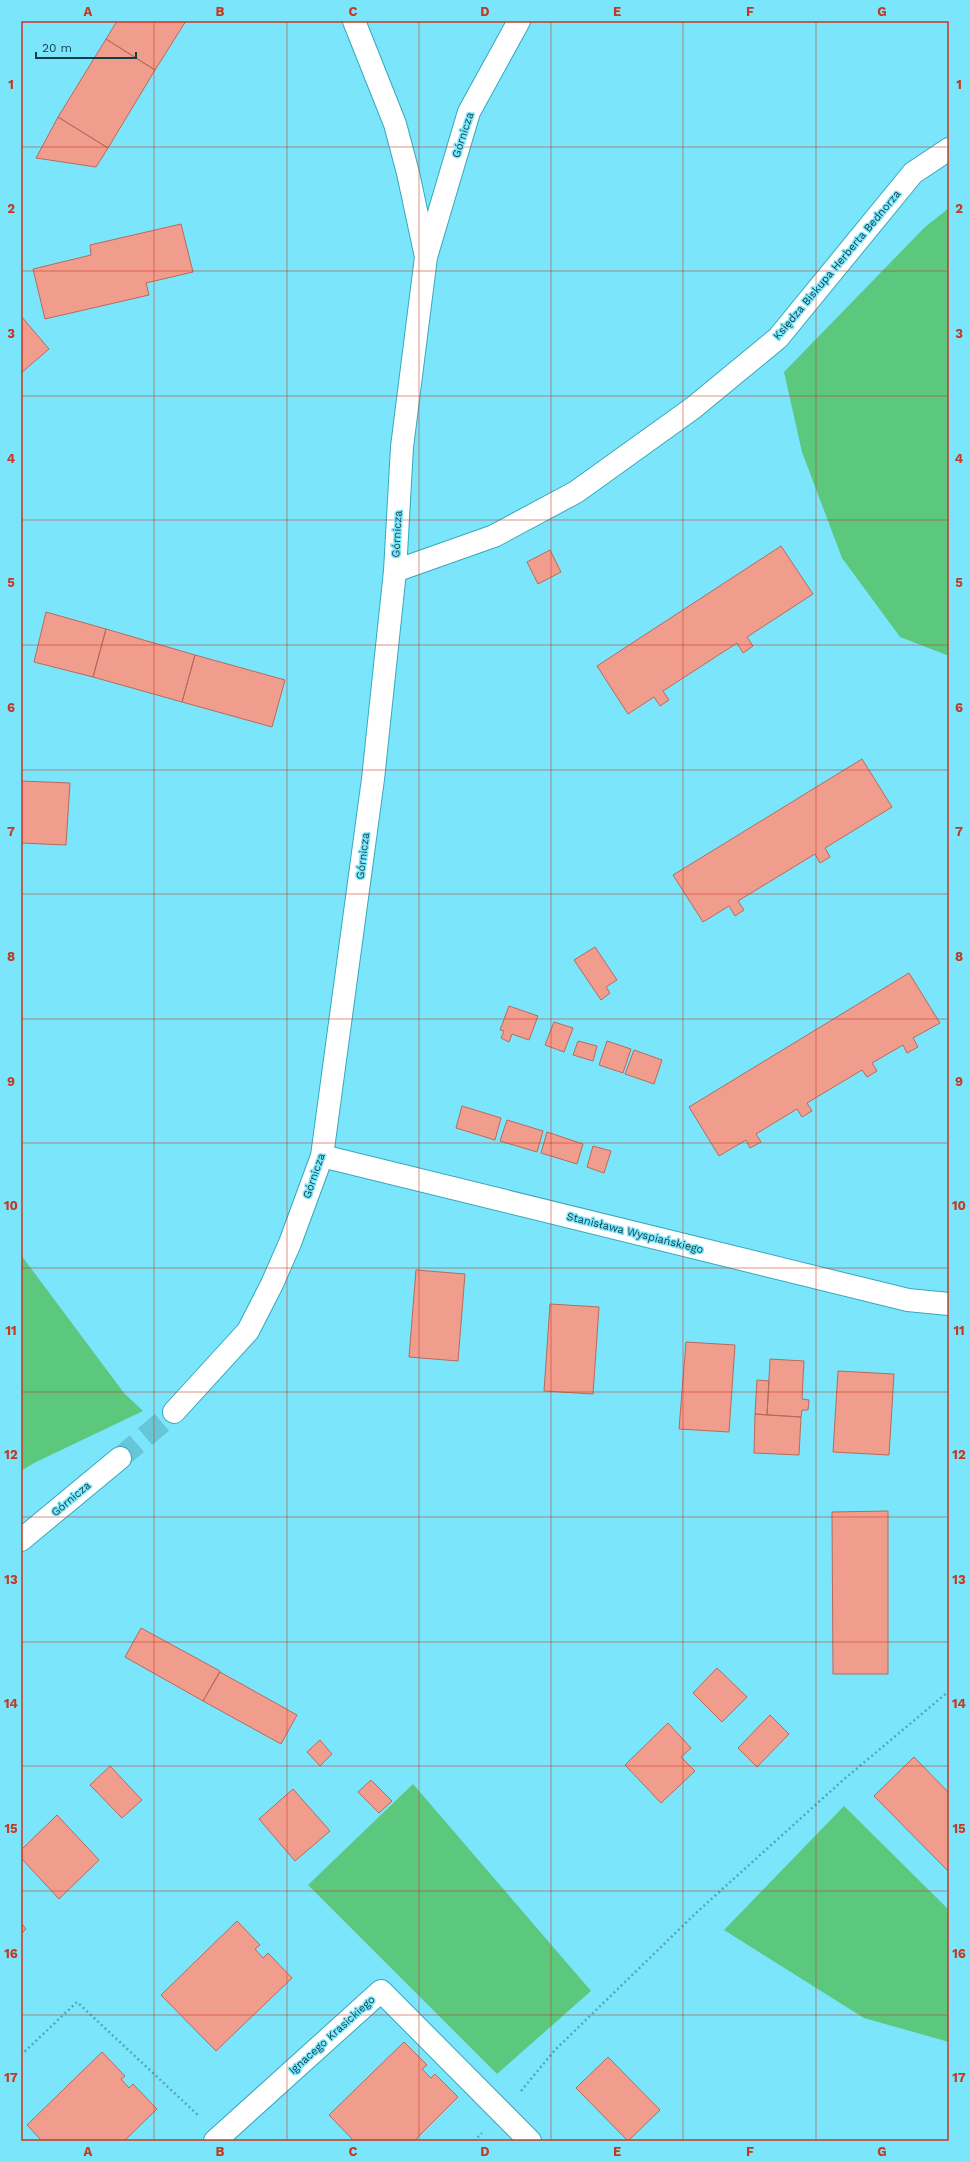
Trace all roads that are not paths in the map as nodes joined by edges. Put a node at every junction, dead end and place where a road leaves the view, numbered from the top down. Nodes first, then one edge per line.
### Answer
1 (354, 21) edge
2 (519, 21) edge
3 (949, 149) edge
4 (426, 257) junction
5 (395, 572) junction
6 (322, 1156) junction
7 (949, 1304) edge
8 (174, 1412) tunnel mouth
9 (120, 1458) tunnel mouth
10 (21, 1540) edge
11 (218, 2139) edge
12 (530, 2141) edge

1 - 4 street, Górnicza
2 - 4 street, Górnicza
3 - 5 street, Księdza Biskupa Herberta Bednorza
4 - 5 street, Górnicza
5 - 6 street, Górnicza
6 - 7 street, Stanisława Wyspiańskiego
6 - 8 street, Górnicza
9 - 10 street, Górnicza
11 - 12 street, Ignacego Krasickiego

